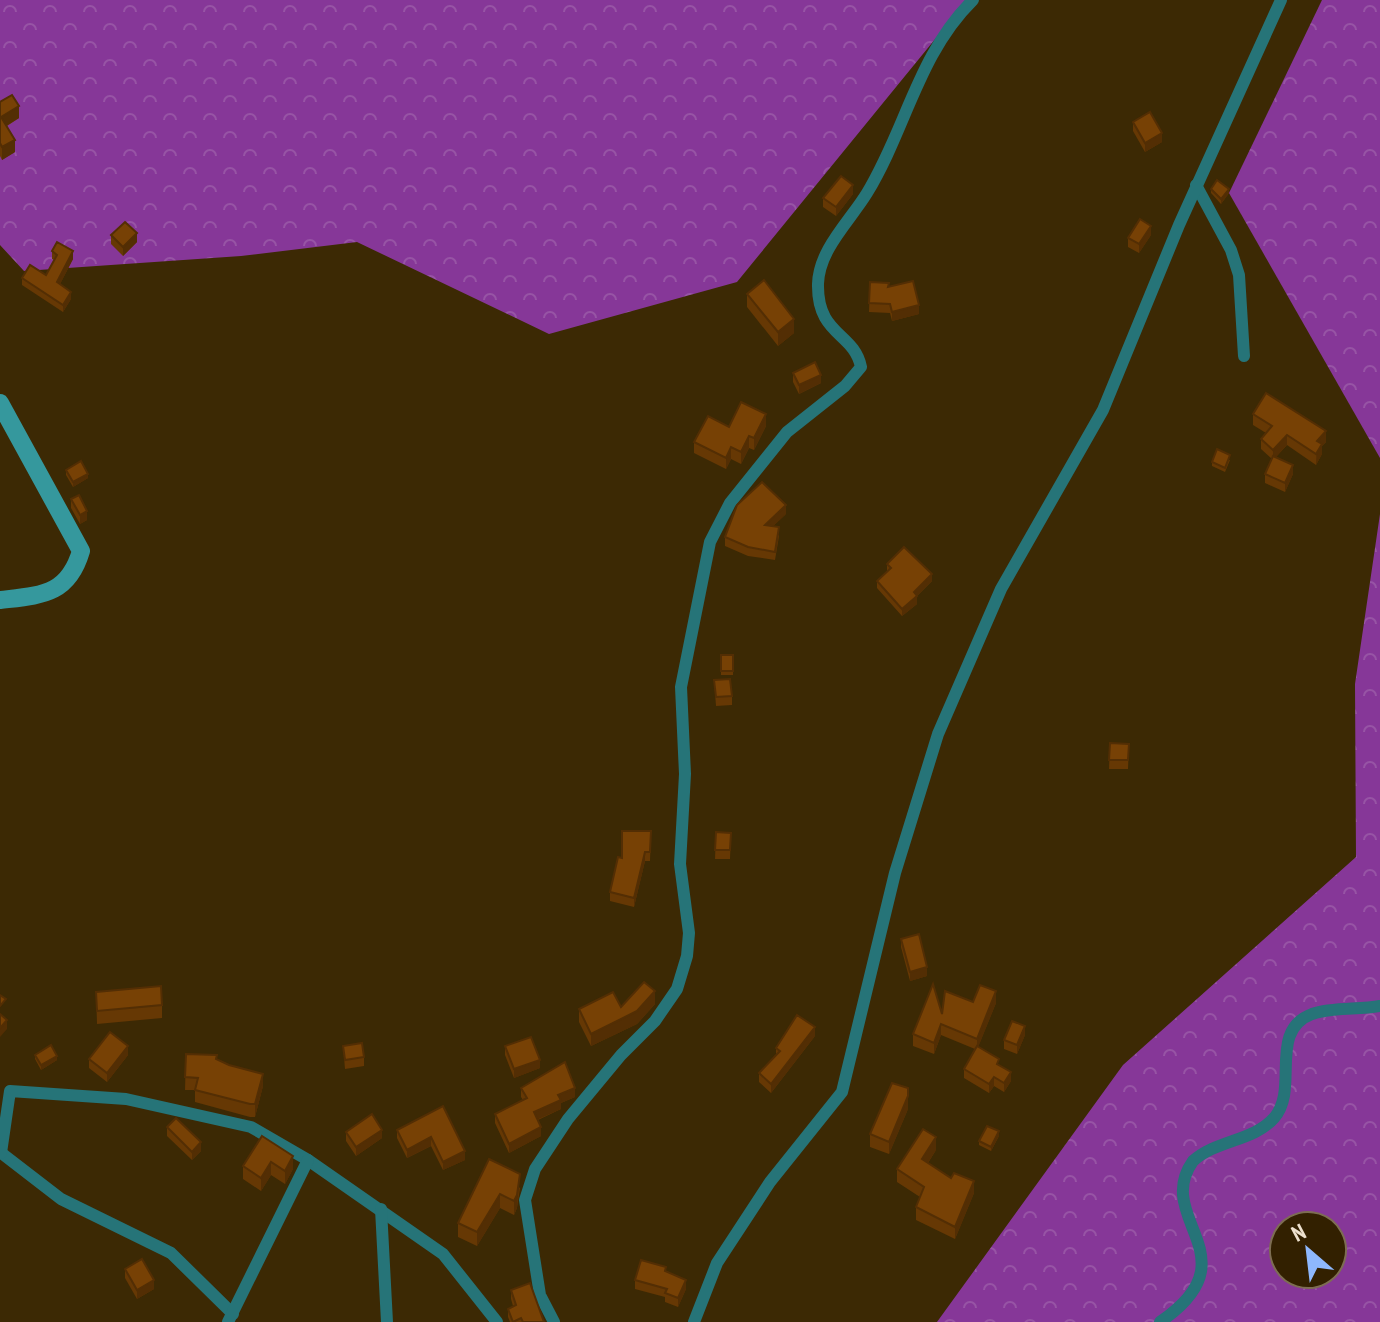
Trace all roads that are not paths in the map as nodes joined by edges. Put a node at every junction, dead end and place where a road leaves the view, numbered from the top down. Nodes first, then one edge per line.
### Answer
1 (973, 0) edge
2 (1281, 0) edge
3 (1196, 185) junction
4 (1244, 356) dead end
5 (0, 403) edge
6 (0, 600) edge
7 (1380, 1006) edge
8 (1, 1152) edge
9 (308, 1160) junction
10 (381, 1209) junction
11 (231, 1318) edge
12 (387, 1322) edge
13 (497, 1322) edge
14 (554, 1322) edge
15 (694, 1322) edge
16 (1160, 1322) edge

1 - 14 street
2 - 3 street
3 - 4 street
3 - 15 street
5 - 6 street
7 - 16 street
8 - 9 street
8 - 11 street
9 - 10 street
9 - 11 street
10 - 12 street
10 - 13 street

